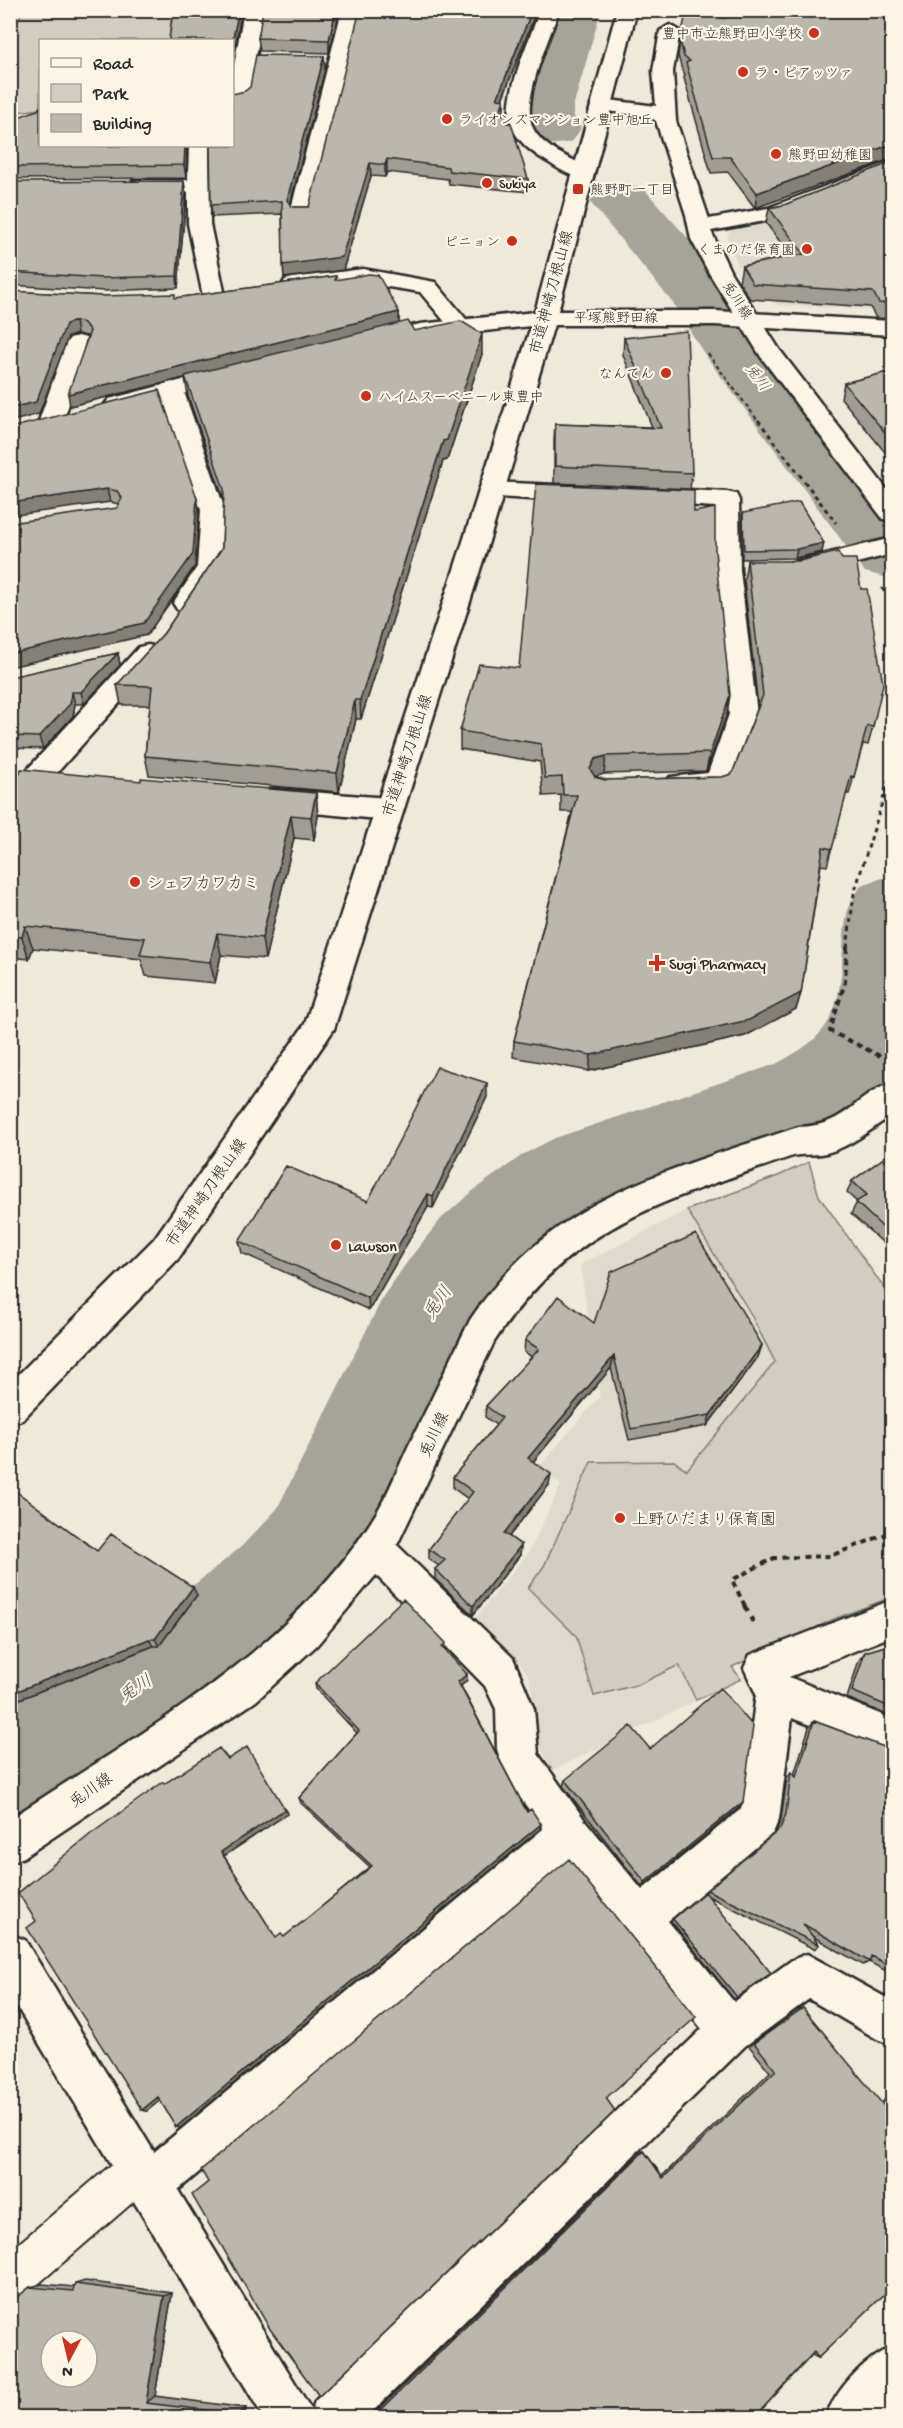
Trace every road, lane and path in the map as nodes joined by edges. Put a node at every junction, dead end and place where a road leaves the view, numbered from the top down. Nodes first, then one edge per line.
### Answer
1 (254, 10) edge
2 (352, 10) edge
3 (550, 10) edge
4 (627, 10) edge
5 (670, 31) dead end
6 (247, 59) junction
7 (270, 60) edge
8 (316, 61) edge
9 (339, 61) junction
10 (234, 99) edge
11 (601, 105) junction
12 (667, 120) junction
13 (199, 147) edge
14 (892, 167) edge
15 (583, 172) junction
16 (117, 186) edge
17 (199, 186) junction
18 (301, 213) edge
19 (699, 227) junction
20 (272, 288) edge
21 (237, 293) edge
22 (545, 317) junction
23 (688, 317) junction
24 (742, 319) junction
25 (459, 324) junction
26 (892, 328) edge
27 (403, 333) edge
28 (78, 343) dead end
29 (248, 370) edge
30 (171, 389) junction
31 (491, 490) junction
32 (889, 503) edge
33 (873, 551) edge
34 (751, 570) junction
35 (892, 603) edge
36 (164, 634) junction
37 (112, 655) edge
38 (892, 770) edge
39 (23, 777) edge
40 (71, 781) edge
41 (661, 784) edge
42 (247, 797) edge
43 (388, 809) junction
44 (882, 1056) dead end
45 (892, 1096) edge
46 (10, 1408) edge
47 (892, 1532) edge
48 (375, 1548) junction
49 (892, 1618) edge
50 (775, 1677) junction
51 (892, 1738) edge
52 (570, 1833) junction
53 (10, 1843) edge
54 (640, 1918) junction
55 (10, 1955) edge
56 (892, 2024) edge
57 (730, 2031) junction
58 (144, 2177) junction
59 (16, 2276) dead end
60 (892, 2370) edge
61 (291, 2418) edge
62 (332, 2418) edge
63 (848, 2418) edge

1 - 6 street
2 - 9 street
3 - 15 street
4 - 11 street, 市道神崎刀根山線
5 - 12 street, 兎川線
6 - 7 street
6 - 10 street
8 - 9 street
9 - 18 street
11 - 12 street
11 - 15 street, 市道神崎刀根山線
12 - 19 street, 兎川線
13 - 17 street
14 - 19 street
15 - 22 street, 市道神崎刀根山線
16 - 17 street
17 - 21 street
19 - 24 street, 兎川線
20 - 25 street
22 - 23 street, 平塚熊野田線
22 - 25 street, 平塚熊野田線
22 - 31 street, 市道神崎刀根山線
23 - 24 street, 平塚熊野田線
23 - 33 path
24 - 26 street
24 - 32 street, 兎川線
25 - 27 street, 平塚熊野田線
28 - 30 street
29 - 30 street
30 - 36 street
31 - 34 street
31 - 43 street, 市道神崎刀根山線
33 - 34 street
33 - 35 path
34 - 41 street
36 - 37 street
36 - 39 street
38 - 44 path
39 - 40 street
42 - 43 street
43 - 46 street, 市道神崎刀根山線
45 - 48 street, 兎川線
47 - 50 path
48 - 52 street
48 - 53 street, 兎川線
49 - 50 street
50 - 51 street
50 - 54 street
52 - 54 street
52 - 58 street
54 - 57 street
55 - 58 street
56 - 57 street
57 - 62 street
58 - 59 lane
58 - 61 street
60 - 63 street

